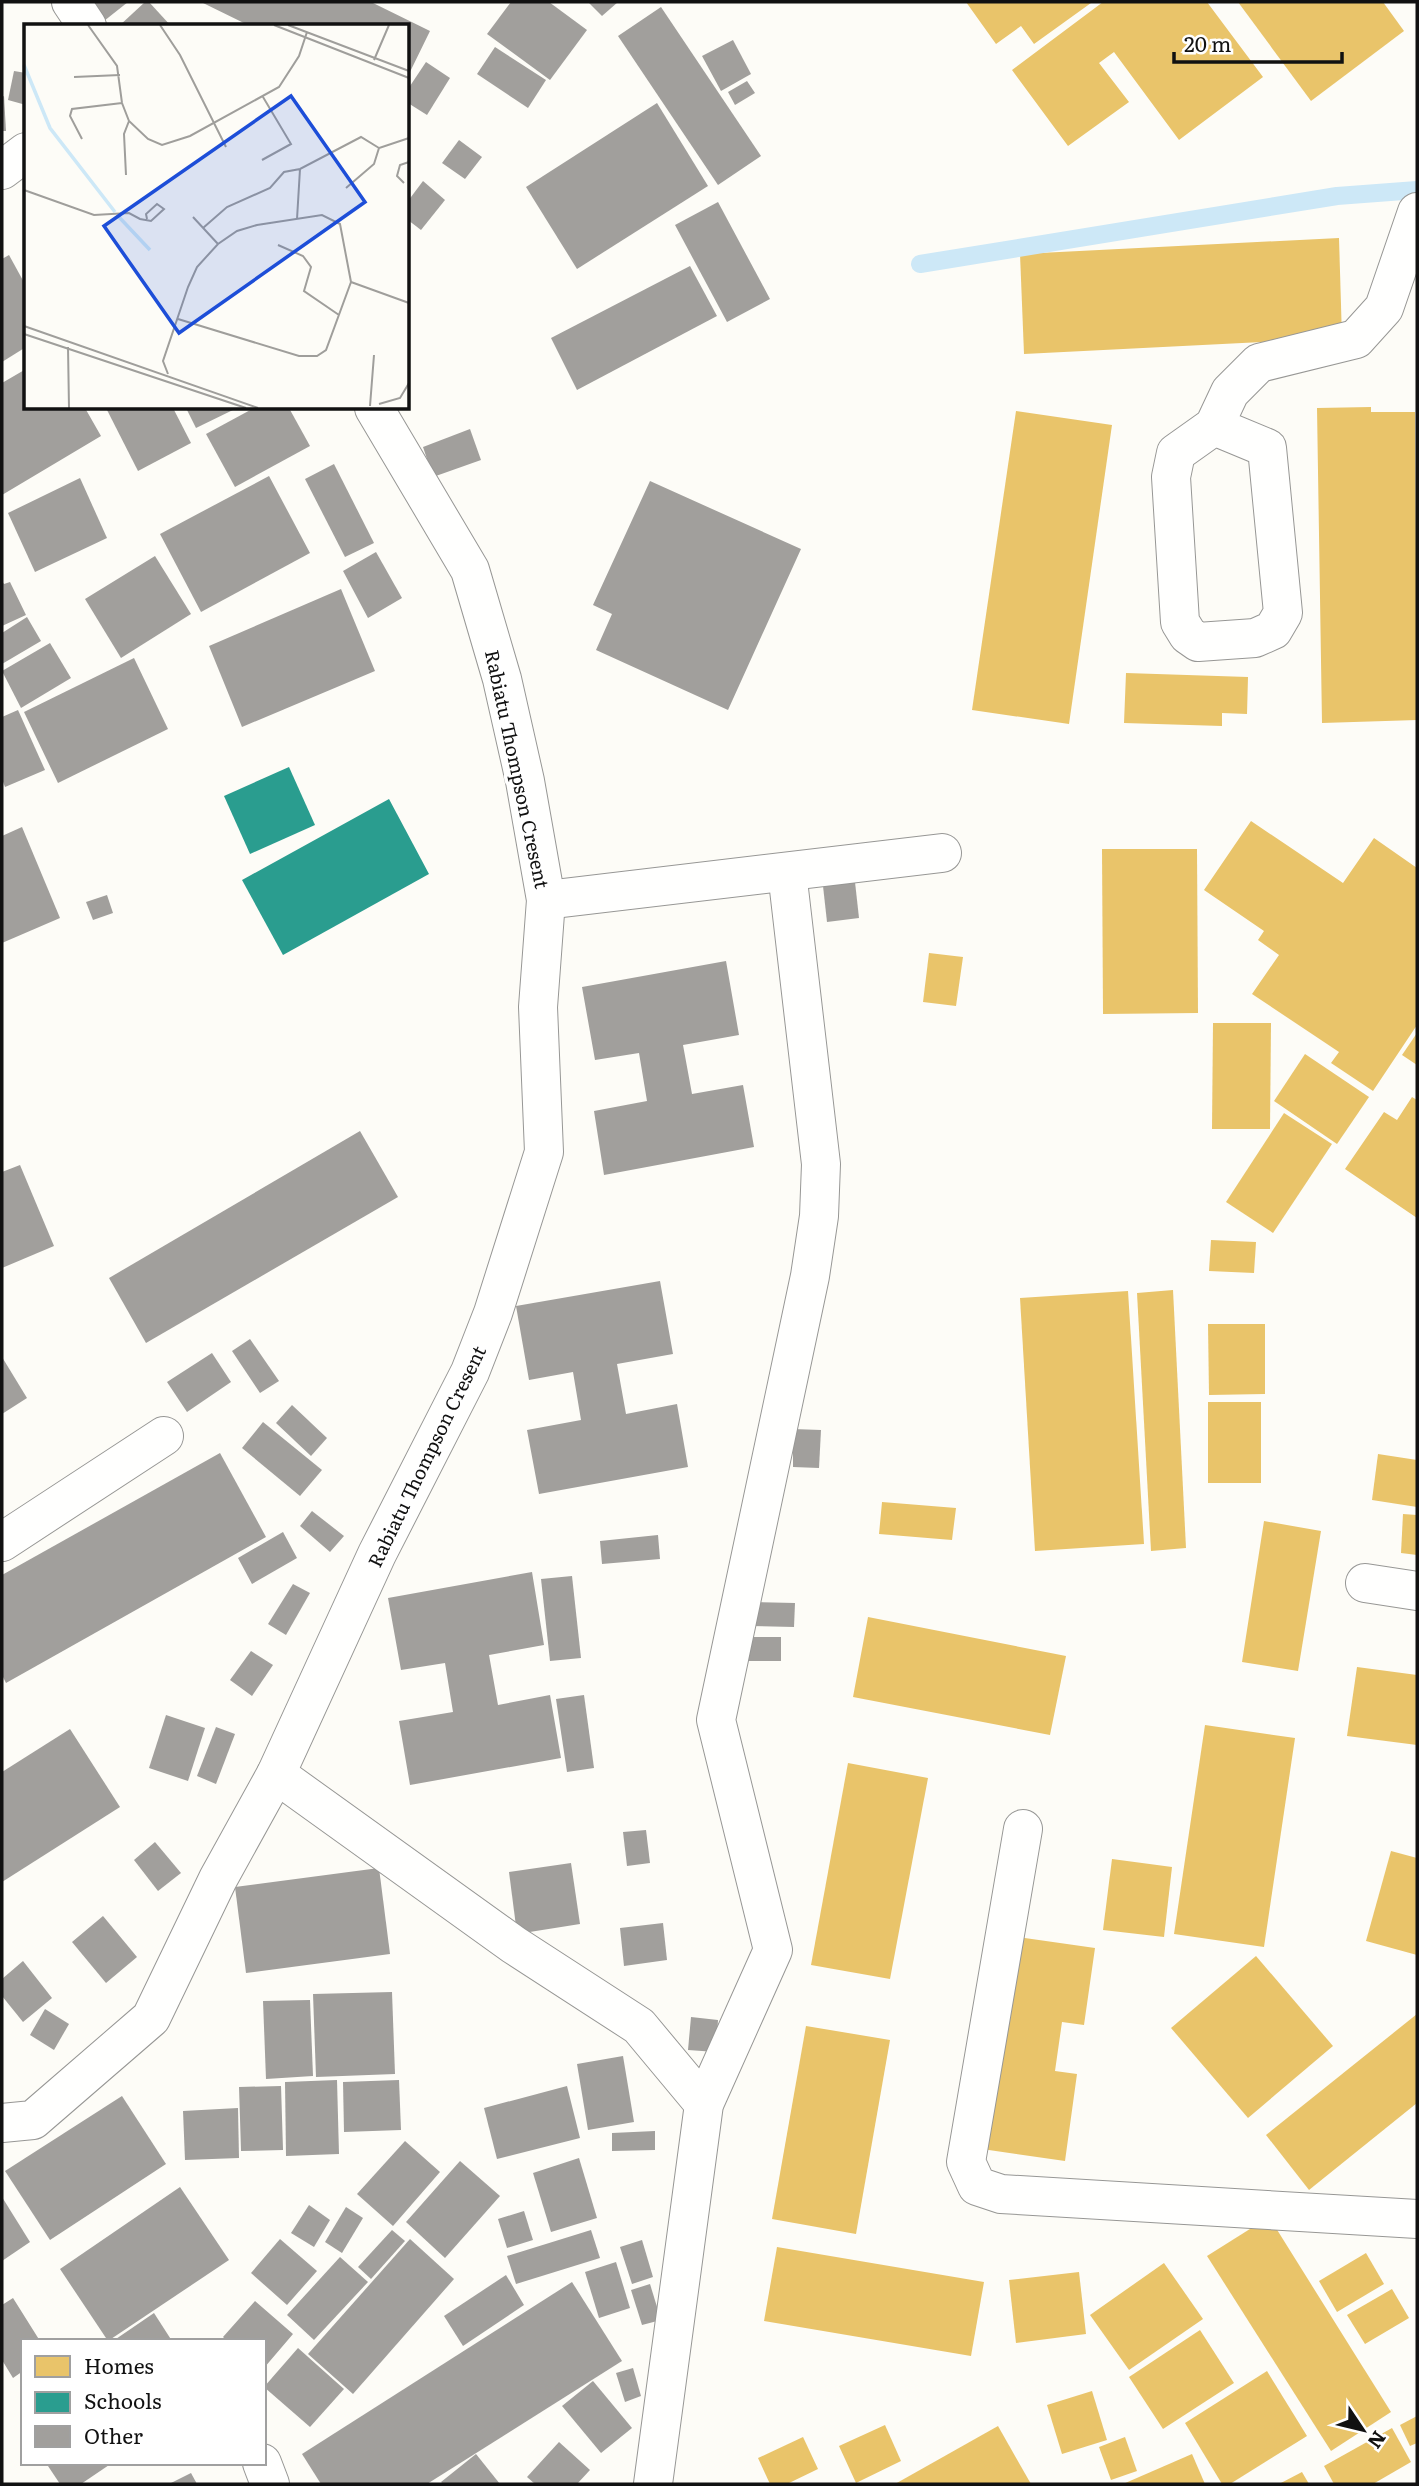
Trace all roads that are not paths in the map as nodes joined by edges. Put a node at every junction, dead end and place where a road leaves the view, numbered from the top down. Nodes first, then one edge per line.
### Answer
1 (71, 2) edge
2 (86, 24) edge
3 (24, 154) edge
4 (2, 170) edge
5 (1415, 217) edge
6 (375, 410) edge
7 (1214, 426) junction
8 (942, 853) dead end
9 (787, 872) junction
10 (546, 900) junction
11 (164, 1436) dead end
12 (2, 1542) edge
13 (1365, 1583) dead end
14 (1417, 1591) edge
15 (276, 1774) junction
16 (1023, 1829) dead end
17 (704, 2104) junction
18 (2, 2123) edge
19 (1417, 2219) edge
20 (263, 2465) edge
21 (270, 2484) edge
22 (653, 2484) edge

1 - 2 street
3 - 4 street
5 - 7 street
6 - 10 street, Rabiatu Thompson Cresent
7 - 7 street
8 - 9 street
9 - 10 street
9 - 17 street
10 - 15 street, Rabiatu Thompson Cresent
11 - 12 street
13 - 14 street
15 - 17 street
15 - 18 street, Rabiatu Thompson Cresent
16 - 19 street
17 - 22 street
20 - 21 street

